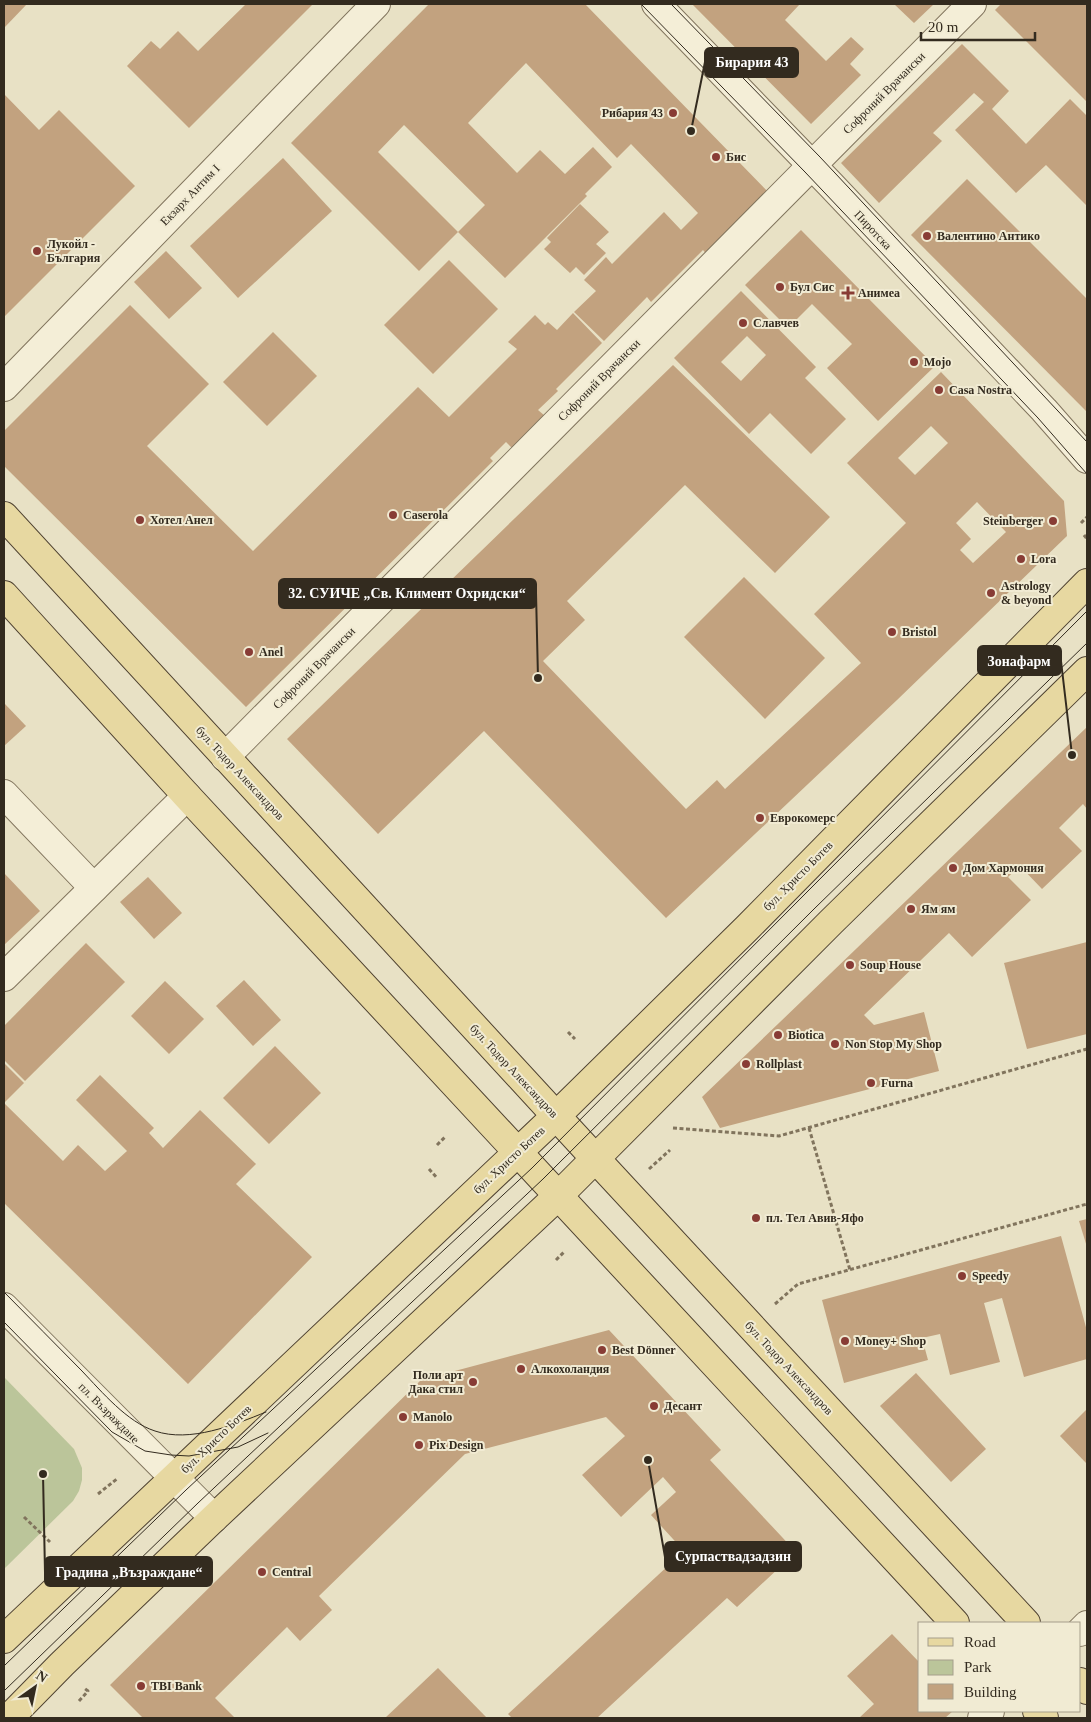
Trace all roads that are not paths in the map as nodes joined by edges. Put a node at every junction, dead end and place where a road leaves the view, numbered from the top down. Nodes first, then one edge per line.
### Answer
1 (376, 4) edge
2 (656, 4) edge
3 (972, 4) edge
4 (812, 165) junction
5 (4, 387) edge
6 (1087, 459) edge
7 (4, 516) edge
8 (1087, 583) edge
9 (4, 595) edge
10 (1087, 672) edge
11 (226, 757) junction
12 (4, 794) edge
13 (187, 796) junction
14 (94, 888) junction
15 (4, 977) edge
16 (556, 1116) junction
17 (517, 1152) junction
18 (595, 1159) junction
19 (558, 1195) junction
20 (4, 1307) edge
21 (174, 1479) junction
22 (214, 1518) junction
23 (955, 1622) edge
24 (1025, 1622) edge
25 (4, 1640) edge
26 (14, 1710) edge

1 - 5 street, Екзарх Антим I
2 - 4 street, Пиротска
3 - 4 street, Софроний Врачански
4 - 6 street, Пиротска
4 - 11 street, Софроний Врачански
7 - 11 main road, бул. Тодор Александров
8 - 16 main road, бул. Христо Ботев
9 - 13 main road
10 - 18 main road
11 - 16 main road, бул. Тодор Александров
12 - 14 street
13 - 14 street
13 - 17 main road
14 - 15 street
16 - 17 main road, бул. Христо Ботев
16 - 18 main road, бул. Тодор Александров
17 - 19 main road
17 - 21 main road, бул. Христо Ботев
18 - 19 main road
18 - 24 main road, бул. Тодор Александров
19 - 22 main road
19 - 23 main road
20 - 21 street, пл. Възраждане
21 - 22 street, пл. Възраждане
21 - 25 main road, бул. Христо Ботев
22 - 26 main road

